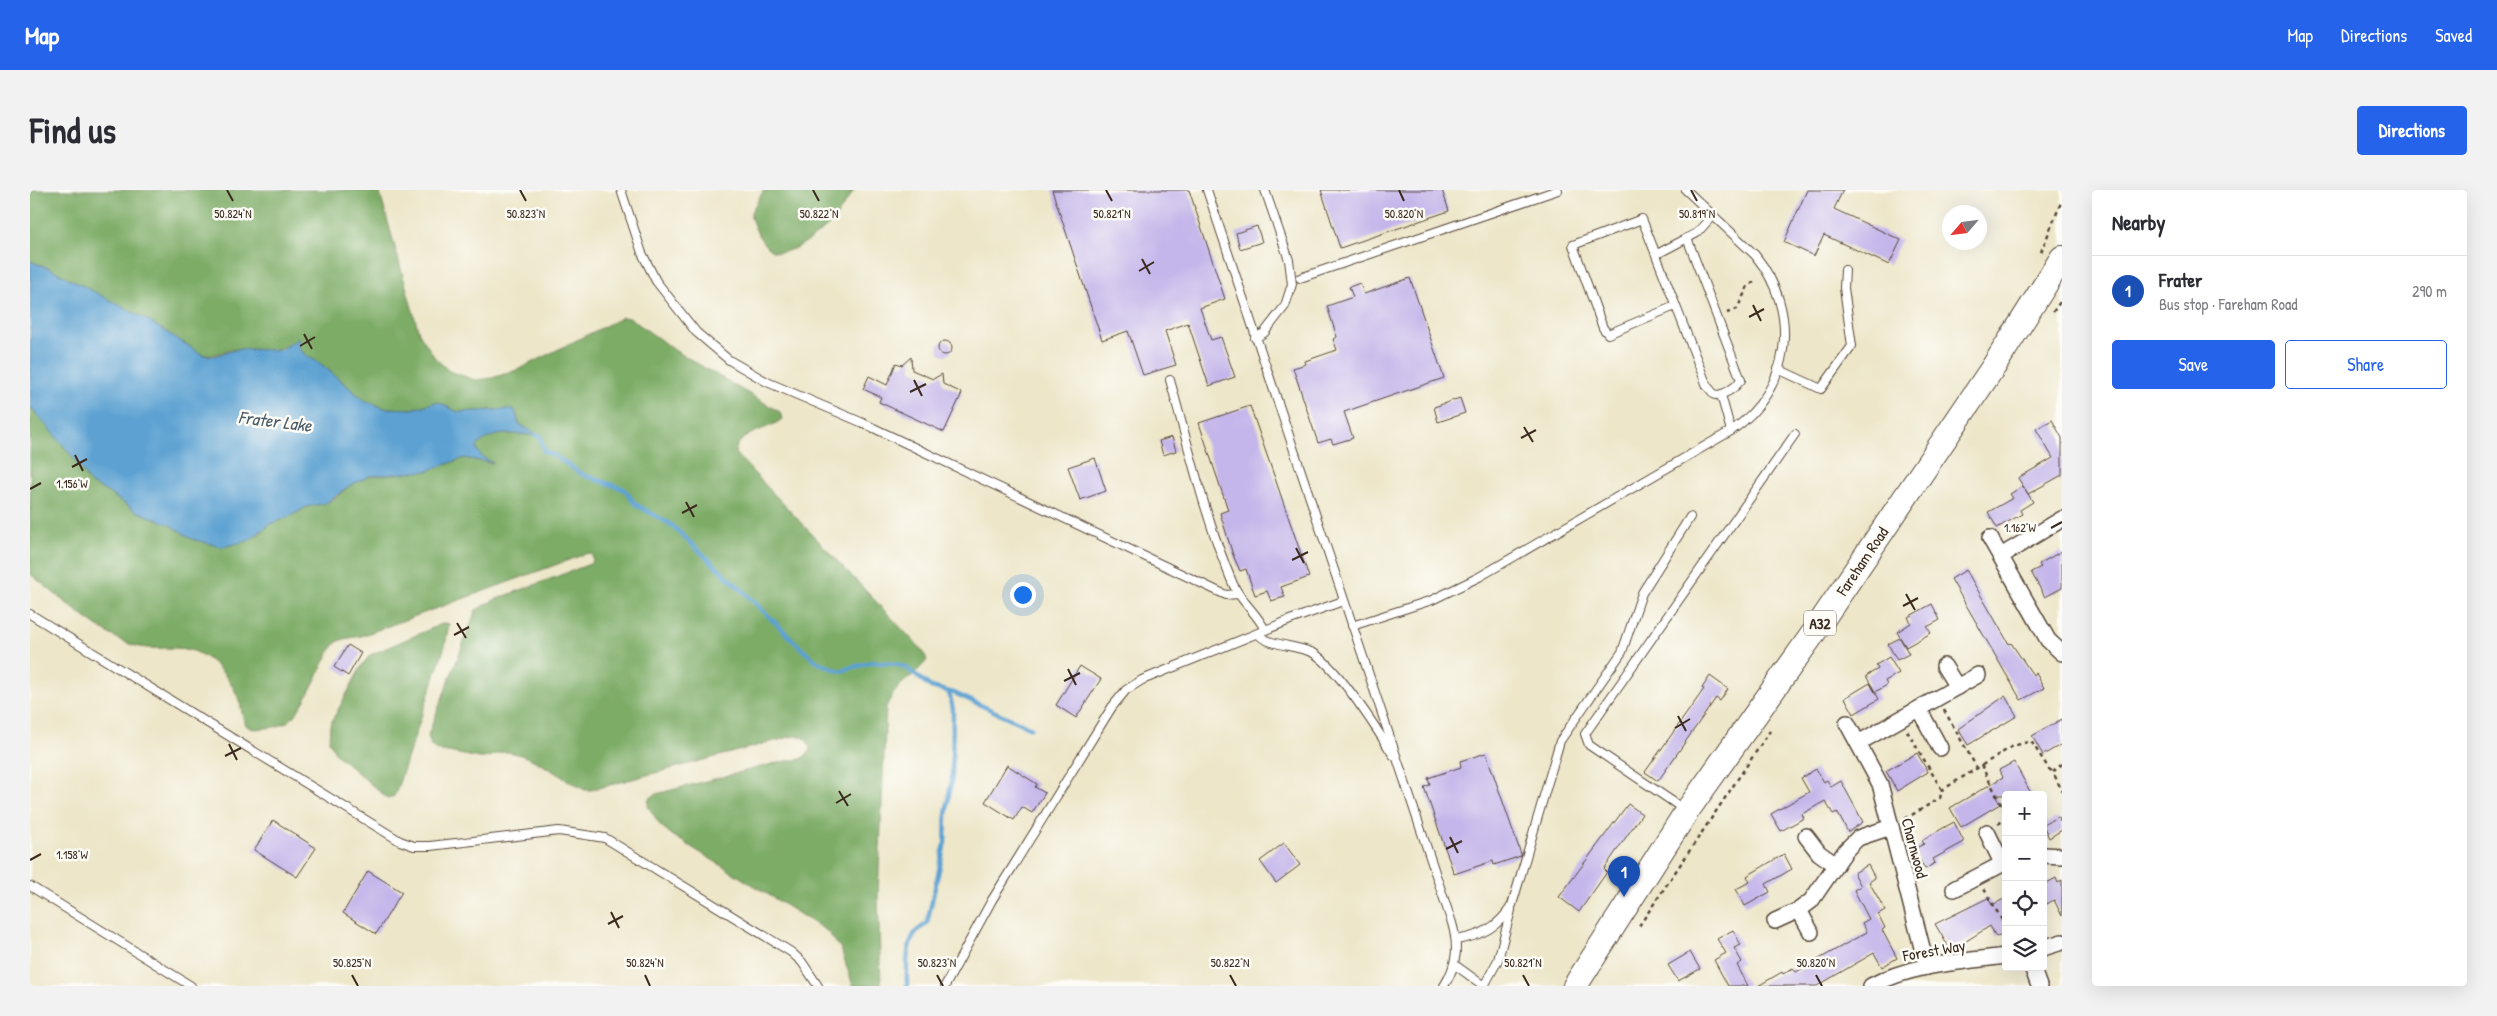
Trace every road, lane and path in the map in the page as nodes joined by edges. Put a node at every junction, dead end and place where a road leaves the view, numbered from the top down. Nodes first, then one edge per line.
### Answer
1 (621, 190) edge
2 (1207, 190) edge
3 (1265, 190) edge
4 (1558, 190) edge
5 (1686, 190) edge
6 (1713, 215) junction
7 (1687, 238) junction
8 (1657, 254) junction
9 (2062, 258) edge
10 (1845, 270) dead end
11 (1768, 273) junction
12 (1300, 278) dead end
13 (1675, 306) junction
14 (1717, 316) junction
15 (1255, 338) junction
16 (1778, 369) junction
17 (1170, 380) dead end
18 (1721, 395) junction
19 (1731, 431) junction
20 (1795, 434) dead end
21 (1690, 517) dead end
22 (2062, 519) edge
23 (1990, 538) dead end
24 (2001, 556) junction
25 (1238, 594) junction
26 (1343, 601) junction
27 (30, 614) edge
28 (1352, 626) junction
29 (1262, 632) junction
30 (2062, 653) edge
31 (1944, 666) dead end
32 (1978, 675) dead end
33 (1957, 687) junction
34 (1938, 698) junction
35 (1919, 708) junction
36 (1900, 719) junction
37 (1847, 723) dead end
38 (1860, 742) junction
39 (1940, 748) dead end
40 (2062, 764) edge
41 (1981, 765) junction
42 (1400, 767) junction
43 (1976, 768) junction
44 (2054, 772) junction
45 (1942, 790) junction
46 (2062, 791) edge
47 (2002, 805) edge
48 (1687, 811) junction
49 (1890, 827) junction
50 (1987, 832) dead end
51 (1806, 836) dead end
52 (2047, 855) edge
53 (2062, 856) edge
54 (2002, 858) edge
55 (2002, 863) edge
56 (1836, 865) junction
57 (1977, 876) junction
58 (30, 886) edge
59 (1954, 889) dead end
60 (1512, 905) junction
61 (1799, 910) junction
62 (1775, 921) dead end
63 (2005, 926) edge
64 (1811, 932) dead end
65 (1456, 940) junction
66 (2062, 942) edge
67 (2047, 947) edge
68 (2002, 957) edge
69 (1454, 965) junction
70 (1928, 967) junction
71 (2033, 971) edge
72 (191, 986) edge
73 (818, 986) edge
74 (945, 986) edge
75 (1444, 986) edge
76 (1484, 986) edge
77 (1575, 986) edge
78 (1871, 986) edge
79 (2039, 986) edge

1 - 25 lane
2 - 15 lane
3 - 15 lane
4 - 12 lane
5 - 6 lane
6 - 7 lane
6 - 11 lane
7 - 8 lane
7 - 14 lane
8 - 13 lane
8 - 13 lane
9 - 48 main road, Fareham Road / A32
10 - 16 lane
11 - 14 path
11 - 16 lane
13 - 18 lane
14 - 18 lane
15 - 26 lane
16 - 19 lane
17 - 25 lane
18 - 19 lane
19 - 28 lane
20 - 48 lane
21 - 60 lane
22 - 24 street
23 - 24 street
24 - 30 street
25 - 29 lane
26 - 28 lane
26 - 29 lane
27 - 73 lane
28 - 42 lane
29 - 42 lane
29 - 74 lane
31 - 33 street
32 - 33 street
33 - 34 street
34 - 35 street
34 - 43 path
35 - 36 street
35 - 39 street
36 - 38 street
36 - 45 path
37 - 38 street, Charnwood
38 - 49 street, Charnwood
40 - 44 path
41 - 43 path
41 - 44 path
41 - 47 path
42 - 65 lane
43 - 45 path
44 - 46 path
45 - 49 path
48 - 77 main road, Fareham Road / A32
49 - 56 street
49 - 70 street, Charnwood
50 - 54 street
51 - 56 street
52 - 53 street
55 - 57 street
56 - 61 street
57 - 59 street
57 - 63 path
58 - 72 lane
60 - 65 lane
60 - 76 lane
61 - 62 street
61 - 64 street
65 - 69 lane
66 - 67 street
68 - 70 street, Forest Way
69 - 75 lane
69 - 76 lane
70 - 78 street, Forest Way
71 - 79 street

